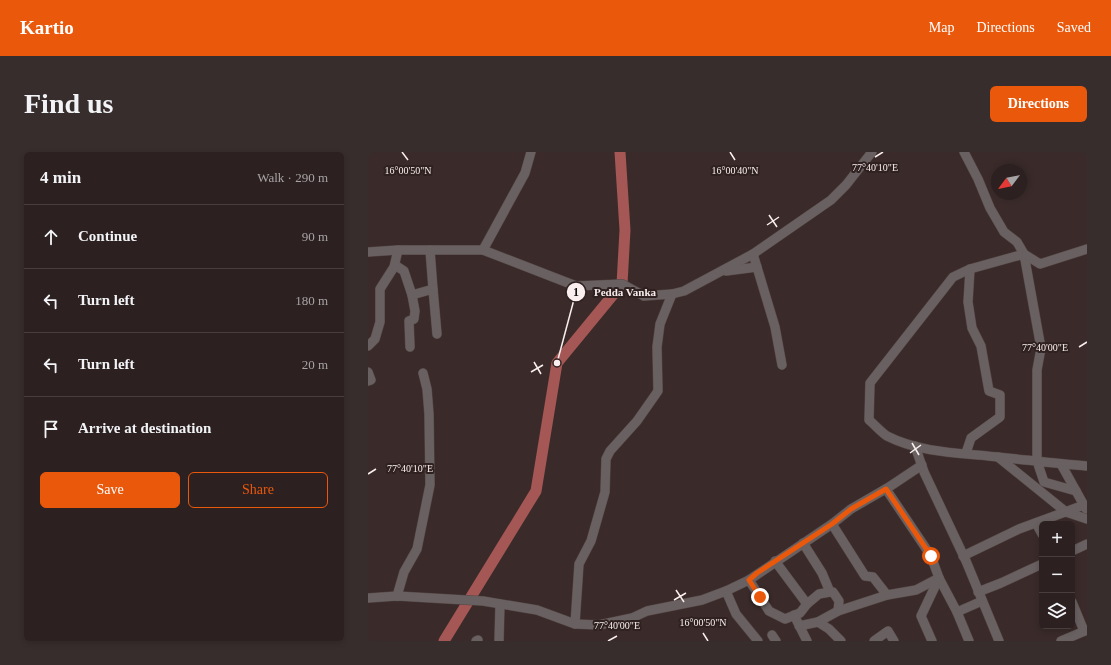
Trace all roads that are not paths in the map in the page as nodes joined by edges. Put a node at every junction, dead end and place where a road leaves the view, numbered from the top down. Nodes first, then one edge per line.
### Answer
1 (531, 152) edge
2 (872, 152) edge
3 (964, 152) edge
4 (1087, 249) edge
5 (398, 250) junction
6 (430, 250) junction
7 (483, 250) junction
8 (368, 252) edge
9 (753, 254) junction
10 (1024, 254) junction
11 (1040, 264) junction
12 (395, 265) junction
13 (757, 267) junction
14 (970, 269) junction
15 (1027, 270) junction
16 (721, 271) junction
17 (433, 289) junction
18 (672, 294) junction
19 (412, 295) junction
20 (437, 334) dead end
21 (368, 346) edge
22 (410, 347) dead end
23 (782, 364) dead end
24 (368, 372) edge
25 (423, 373) dead end
26 (368, 381) edge
27 (915, 446) junction
28 (966, 453) junction
29 (998, 457) junction
30 (1037, 461) junction
31 (922, 464) junction
32 (1061, 464) junction
33 (1087, 466) edge
34 (886, 489) junction
35 (1076, 491) junction
36 (1085, 508) edge
37 (1066, 512) junction
38 (1087, 519) edge
39 (1036, 523) junction
40 (832, 524) junction
41 (1039, 528) edge
42 (803, 543) junction
43 (1087, 544) edge
44 (1075, 550) edge
45 (963, 556) junction
46 (775, 561) junction
47 (1039, 565) edge
48 (939, 578) junction
49 (749, 580) junction
50 (726, 591) junction
51 (830, 592) junction
52 (978, 592) junction
53 (887, 595) junction
54 (397, 596) junction
55 (368, 598) edge
56 (982, 601) junction
57 (500, 604) junction
58 (807, 604) junction
59 (1075, 608) edge
60 (838, 611) junction
61 (957, 612) junction
62 (794, 615) junction
63 (818, 622) junction
64 (575, 624) junction
65 (799, 626) junction
66 (1086, 630) edge
67 (499, 641) edge
68 (758, 641) edge
69 (807, 641) edge
70 (841, 641) edge
71 (874, 641) edge
72 (894, 641) edge
73 (932, 641) edge
74 (970, 641) edge
75 (999, 641) edge
76 (1060, 641) edge

1 - 7 street
2 - 9 street
3 - 10 street
4 - 11 street
5 - 6 street
5 - 8 street
5 - 12 street
6 - 7 street
6 - 17 street
7 - 18 street
9 - 13 street
9 - 16 street
10 - 11 street
10 - 14 street
10 - 15 street
11 - 15 street
12 - 19 street
12 - 21 street
13 - 16 street
13 - 23 street
14 - 27 street
14 - 28 street
15 - 30 street
16 - 18 street
17 - 19 street
17 - 20 street
18 - 64 street
19 - 22 street
24 - 26 street
25 - 54 street
27 - 28 street
27 - 31 street
28 - 29 street
29 - 30 street
29 - 37 street
30 - 32 street
30 - 35 street
31 - 34 street
31 - 45 street
32 - 33 street
32 - 35 street
34 - 40 street
34 - 48 street
35 - 36 street
36 - 37 street
37 - 38 street
37 - 39 street
39 - 41 street
39 - 45 street
40 - 42 street
40 - 53 street
42 - 46 street
42 - 51 street
43 - 44 street
45 - 52 street
46 - 49 street
46 - 58 street
47 - 52 street
48 - 53 street
48 - 61 street
48 - 73 street
49 - 50 street
49 - 62 street
50 - 64 street
50 - 68 street
51 - 58 street
51 - 60 street
52 - 56 street
53 - 60 street
54 - 55 street
54 - 57 street
56 - 61 street
56 - 75 street
57 - 64 street
57 - 67 street
58 - 62 street
59 - 66 street
60 - 63 street
61 - 74 street
62 - 65 street
63 - 65 street
63 - 70 street
65 - 69 street
66 - 76 street
71 - 72 street

